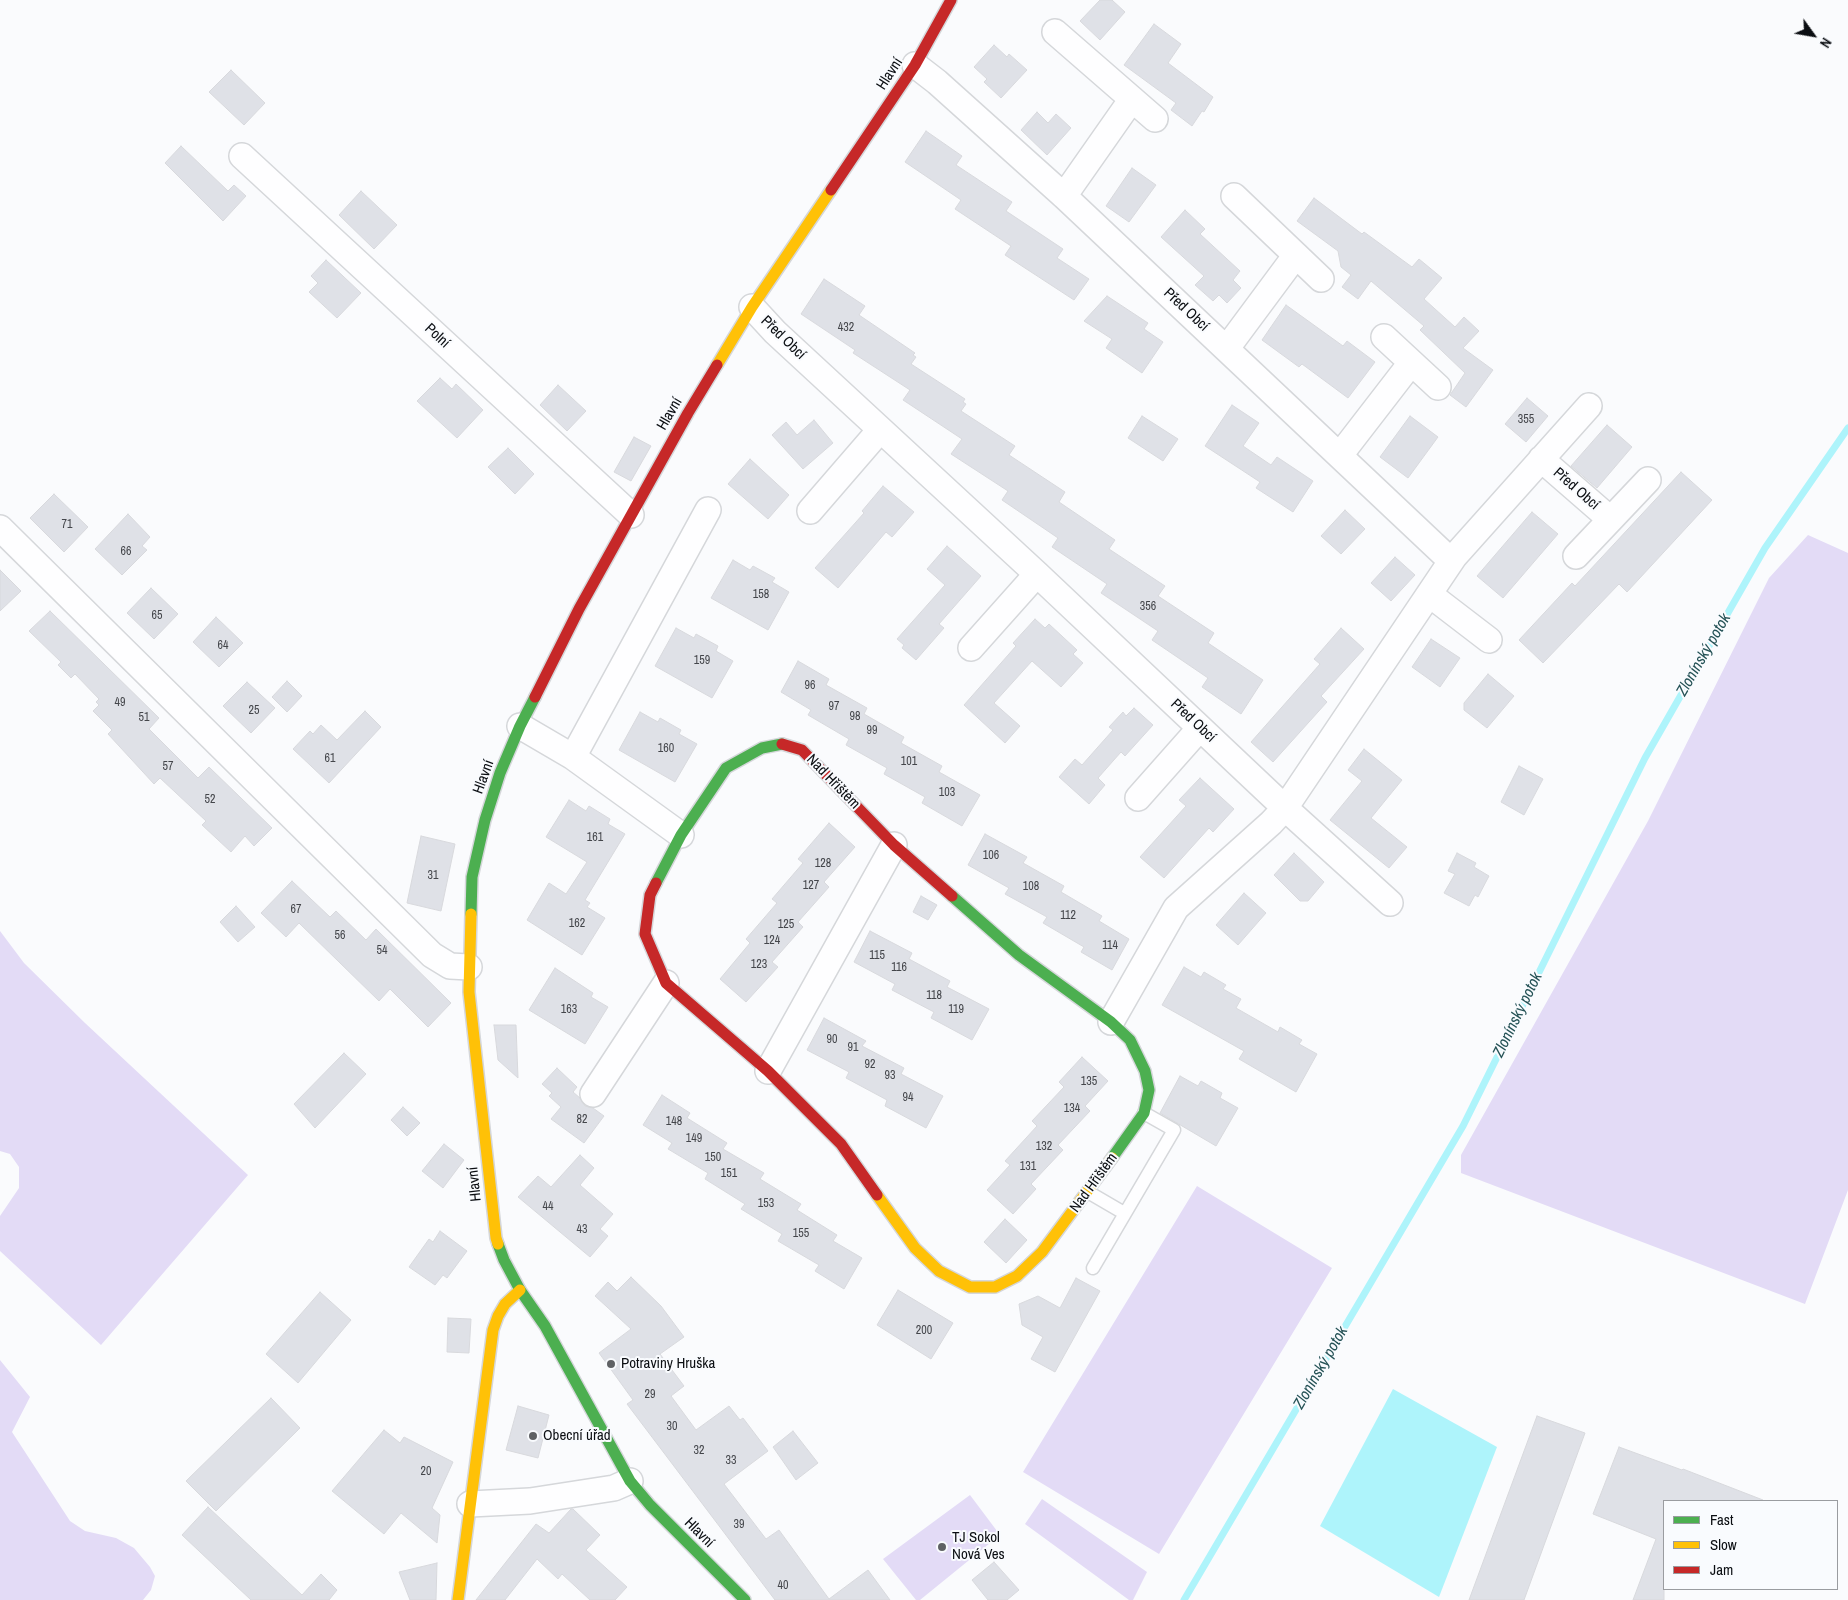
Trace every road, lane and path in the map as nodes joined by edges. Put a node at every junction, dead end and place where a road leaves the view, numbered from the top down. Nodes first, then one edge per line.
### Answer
1 (951, 0) edge
2 (1056, 32) dead end
3 (914, 65) junction
4 (1132, 99) junction
5 (1155, 119) dead end
6 (242, 156) dead end
7 (1064, 196) junction
8 (1234, 196) dead end
9 (1296, 255) junction
10 (1321, 279) dead end
11 (752, 307) junction
12 (1384, 337) dead end
13 (1227, 348) junction
14 (1411, 363) junction
15 (1438, 387) dead end
16 (1589, 406) dead end
17 (880, 430) junction
18 (1340, 455) junction
19 (1541, 459) junction
20 (1648, 480) dead end
21 (708, 510) dead end
22 (810, 511) dead end
23 (631, 515) junction
24 (1610, 518) junction
25 (0, 528) edge
26 (1576, 556) dead end
27 (1454, 558) junction
28 (1037, 574) junction
29 (1429, 594) junction
30 (1489, 640) dead end
31 (971, 648) dead end
32 (520, 726) junction
33 (1200, 728) junction
34 (573, 757) junction
35 (1138, 798) dead end
36 (1284, 808) junction
37 (681, 835) junction
38 (894, 845) junction
39 (1390, 902) dead end
40 (469, 967) junction
41 (666, 982) junction
42 (1111, 1022) junction
43 (768, 1071) junction
44 (593, 1094) dead end
45 (1144, 1113) junction
46 (1088, 1192) junction
47 (1124, 1213) junction
48 (1093, 1268) dead end
49 (520, 1290) junction
50 (630, 1481) junction
51 (470, 1504) junction
52 (458, 1600) edge
53 (745, 1600) edge

1 - 3 street, Hlavní
2 - 4 street
3 - 7 street, Před Obcí
3 - 11 street, Hlavní
4 - 5 street
4 - 7 street
6 - 23 street, Polní
7 - 13 street, Před Obcí
8 - 9 street
9 - 10 street
9 - 13 street
11 - 17 street, Před Obcí
11 - 23 street, Hlavní
12 - 14 street
13 - 18 street, Před Obcí
14 - 15 street
14 - 18 street
16 - 19 street, Před Obcí
17 - 22 street
17 - 28 street, Před Obcí
18 - 27 street, Před Obcí
19 - 24 street, Před Obcí
19 - 27 street, Před Obcí
20 - 24 street, Před Obcí
21 - 34 street
23 - 32 street, Hlavní
24 - 26 street, Před Obcí
25 - 40 street
27 - 29 street, Před Obcí
28 - 31 street
28 - 33 street, Před Obcí
29 - 30 street
29 - 36 street, Před Obcí
32 - 34 street
32 - 40 street, Hlavní
33 - 35 street
33 - 36 street, Před Obcí
34 - 37 street
36 - 39 street
36 - 42 street
37 - 38 street, Nad Hřištěm
37 - 41 street, Nad Hřištěm
38 - 42 street, Nad Hřištěm
38 - 43 street
40 - 49 street, Hlavní
41 - 43 street, Nad Hřištěm
41 - 44 street
42 - 45 street, Nad Hřištěm
43 - 46 street, Nad Hřištěm
45 - 46 street, Nad Hřištěm
45 - 47 lane
46 - 47 lane
47 - 48 lane
49 - 50 street, Hlavní
49 - 51 street
50 - 51 street
50 - 53 street, Hlavní
51 - 52 street

